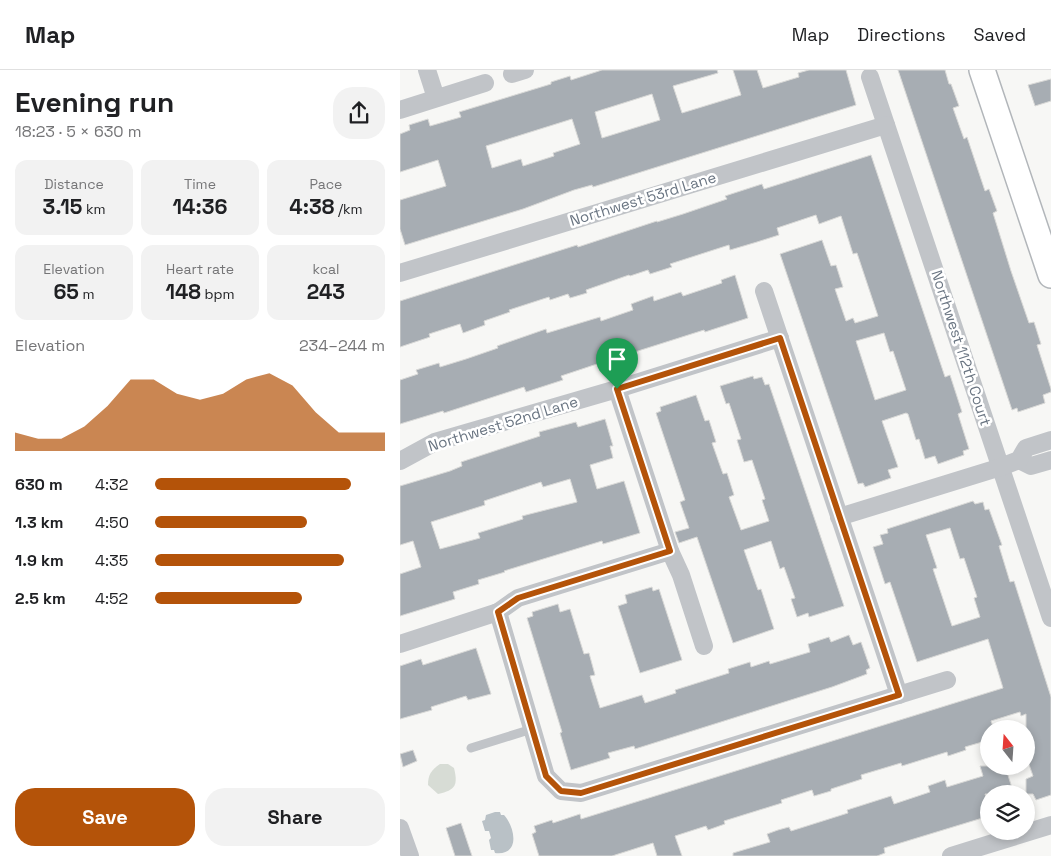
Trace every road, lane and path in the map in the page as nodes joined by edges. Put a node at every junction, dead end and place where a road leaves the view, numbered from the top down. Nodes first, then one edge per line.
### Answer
1 (427, 70) edge
2 (982, 70) edge
3 (870, 77) dead end
4 (485, 83) dead end
5 (436, 98) junction
6 (400, 110) edge
7 (886, 125) junction
8 (400, 273) edge
9 (1051, 275) edge
10 (764, 291) dead end
11 (780, 338) junction
12 (617, 389) junction
13 (1051, 440) edge
14 (1019, 460) junction
15 (1051, 460) edge
16 (400, 461) edge
17 (1001, 467) junction
18 (839, 517) junction
19 (670, 551) junction
20 (498, 612) junction
21 (1051, 618) edge
22 (400, 644) edge
23 (704, 646) dead end
24 (947, 680) dead end
25 (899, 695) junction
26 (532, 728) junction
27 (471, 748) dead end
28 (1051, 825) edge
29 (401, 834) edge
30 (410, 856) edge
31 (951, 856) edge

1 - 5 street
2 - 9 street
3 - 7 street, Northwest 112th Court
4 - 5 street
5 - 6 street
7 - 8 street, Northwest 53rd Lane
7 - 17 street, Northwest 112th Court
10 - 11 street
11 - 12 street, Northwest 52nd Lane
11 - 18 street
12 - 16 street, Northwest 52nd Lane
12 - 19 street
13 - 14 street
14 - 15 street
14 - 17 street
17 - 18 street
17 - 21 street, Northwest 112th Court
18 - 25 street
19 - 20 street
19 - 23 street
20 - 22 street
20 - 26 street
24 - 25 street
25 - 26 street
26 - 27 lane
28 - 31 street
29 - 30 street

